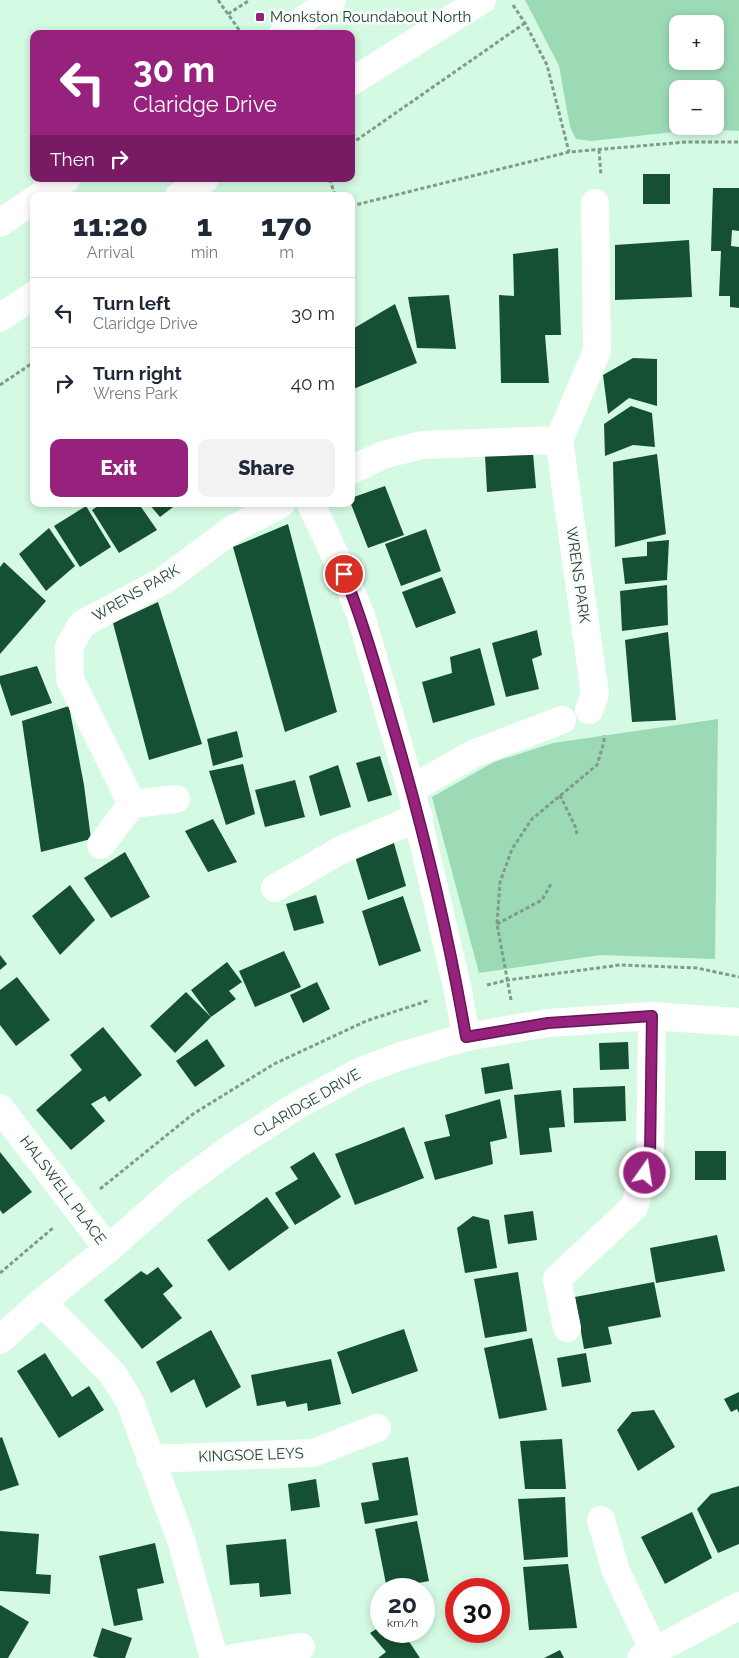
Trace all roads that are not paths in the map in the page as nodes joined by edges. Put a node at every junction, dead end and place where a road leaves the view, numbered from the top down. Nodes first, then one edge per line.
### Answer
1 (332, 0) edge
2 (482, 0) edge
3 (289, 30) edge
4 (355, 79) edge
5 (61, 182) edge
6 (200, 182) edge
7 (46, 192) edge
8 (185, 192) edge
9 (30, 203) edge
10 (595, 203) dead end
11 (0, 223) edge
12 (30, 298) edge
13 (0, 318) edge
14 (559, 440) junction
15 (355, 468) edge
16 (275, 507) edge
17 (312, 507) edge
18 (592, 702) road end
19 (562, 720) dead end
20 (411, 789) junction
21 (176, 799) dead end
22 (132, 804) junction
23 (419, 817) junction
24 (101, 845) dead end
25 (275, 888) dead end
26 (652, 1016) junction
27 (739, 1022) edge
28 (466, 1037) junction
29 (0, 1108) edge
30 (108, 1249) junction
31 (42, 1302) junction
32 (567, 1328) dead end
33 (0, 1340) edge
34 (377, 1428) dead end
35 (150, 1459) junction
36 (600, 1520) dead end
37 (739, 1606) edge
38 (301, 1647) dead end
39 (648, 1654) edge
40 (214, 1658) edge
41 (233, 1658) edge

1 - 3 main road
2 - 4 main road
5 - 7 main road
6 - 8 main road
9 - 11 main road
10 - 14 main road
12 - 13 main road
14 - 15 main road
14 - 18 main road, WRENS PARK
16 - 22 main road, WRENS PARK
17 - 20 main road
19 - 20 main road
20 - 23 main road
21 - 22 main road
22 - 24 main road
23 - 25 main road
23 - 28 main road
26 - 27 main road, CLARIDGE DRIVE
26 - 28 main road, CLARIDGE DRIVE
26 - 32 main road
28 - 30 main road, CLARIDGE DRIVE
29 - 30 main road, HALSWELL PLACE
30 - 31 main road, CLARIDGE DRIVE
31 - 33 main road, CLARIDGE DRIVE
31 - 35 main road
34 - 35 main road, KINGSOE LEYS
35 - 40 main road
36 - 39 main road
37 - 39 main road
38 - 41 main road

